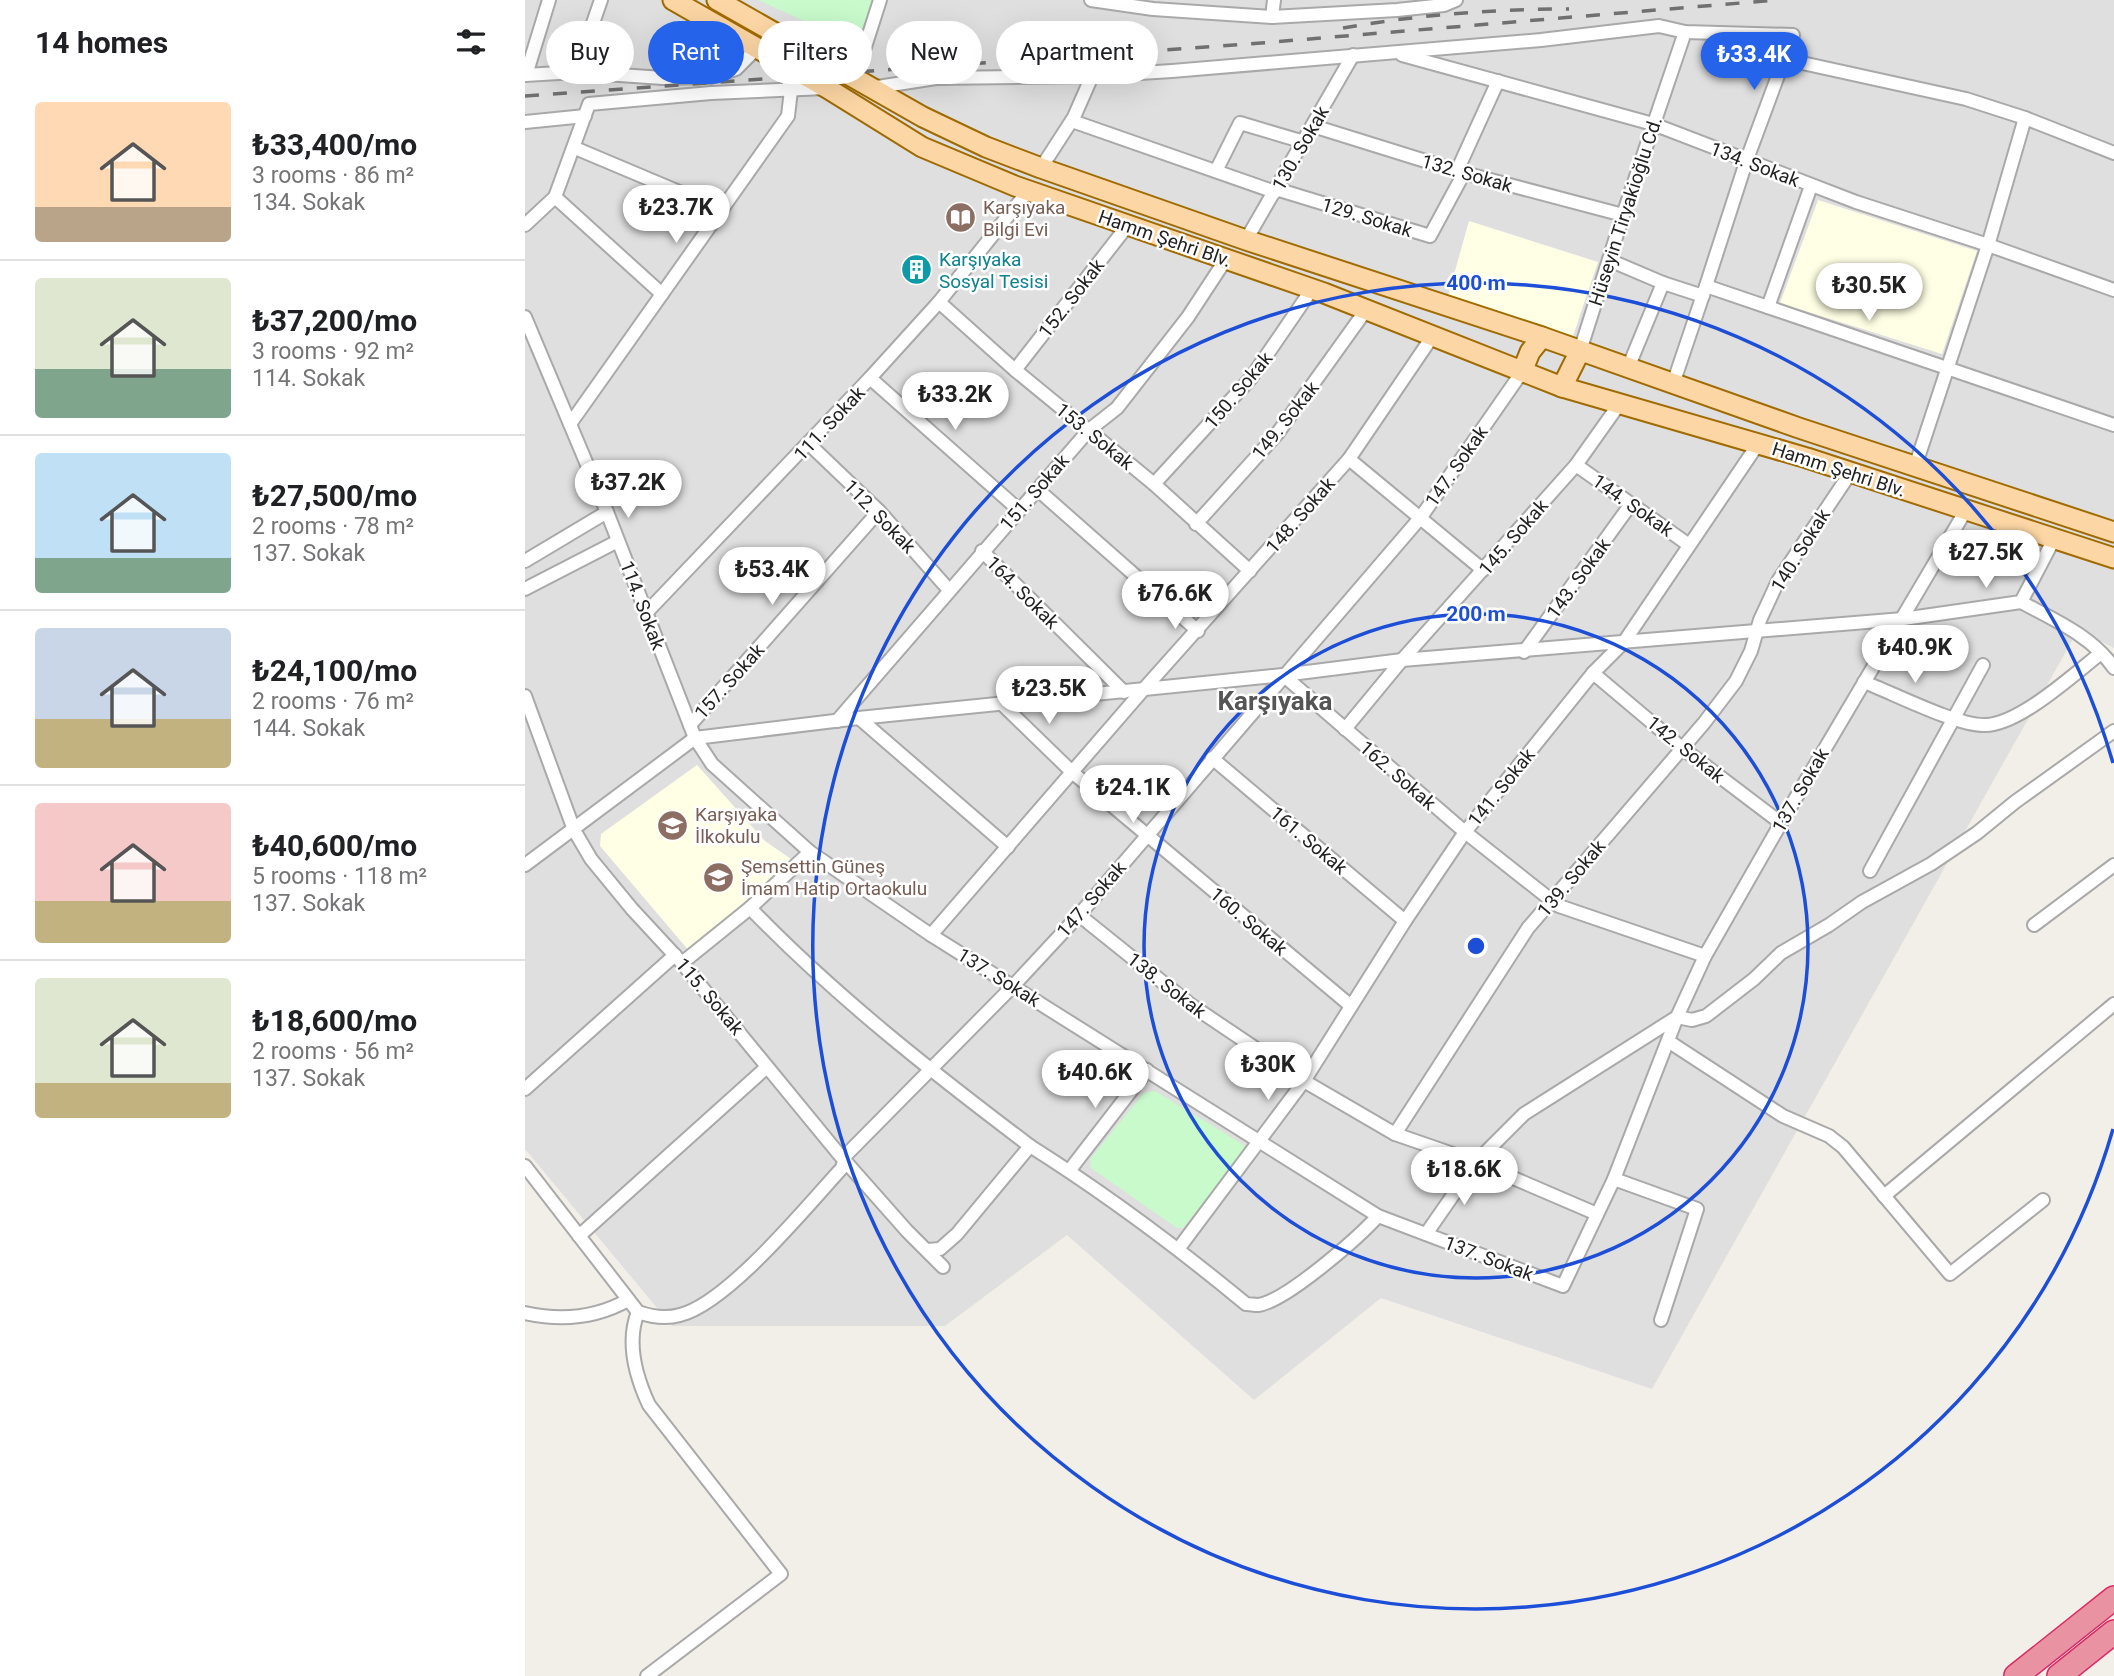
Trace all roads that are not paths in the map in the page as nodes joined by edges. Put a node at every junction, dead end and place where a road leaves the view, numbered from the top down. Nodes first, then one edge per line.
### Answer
1 (549, 0) edge
2 (601, 0) edge
3 (673, 0) edge
4 (717, 0) edge
5 (880, 0) edge
6 (1091, 0) edge
7 (1274, 0) edge
8 (1456, 0) edge
9 (1158, 5) edge
10 (1218, 6) edge
11 (1369, 6) edge
12 (1272, 17) junction
13 (707, 19) joint
14 (594, 21) edge
15 (758, 24) edge
16 (872, 25) edge
17 (1685, 32) junction
18 (757, 48) joint
19 (1392, 52) junction
20 (1353, 55) junction
21 (1784, 59) junction
22 (744, 61) edge
23 (1158, 71) edge
24 (546, 74) edge
25 (526, 75) edge
26 (996, 77) edge
27 (1498, 81) junction
28 (789, 84) edge
29 (820, 84) edge
30 (863, 84) edge
31 (1088, 84) edge
32 (827, 88) junction
33 (870, 88) junction
34 (791, 90) junction
35 (585, 116) junction
36 (2025, 118) junction
37 (1072, 121) junction
38 (525, 122) edge
39 (1653, 124) junction
40 (1313, 126) junction
41 (1304, 142) junction
42 (575, 148) junction
43 (2114, 153) edge
44 (1746, 162) junction
45 (1041, 168) junction
46 (1216, 171) junction
47 (1460, 172) junction
48 (1811, 186) junction
49 (1276, 190) junction
50 (1028, 191) junction
51 (555, 197) junction
52 (722, 210) junction
53 (1623, 215) junction
54 (525, 225) edge
55 (1128, 225) junction
56 (1246, 240) junction
57 (1988, 245) junction
58 (1226, 259) junction
59 (1609, 260) junction
60 (1663, 283) junction
61 (1312, 289) junction
62 (2114, 290) edge
63 (1704, 291) junction
64 (662, 293) junction
65 (939, 302) junction
66 (1768, 307) junction
67 (1366, 310) junction
68 (525, 317) edge
69 (1432, 337) junction
70 (1542, 337) junction
71 (1580, 351) junction
72 (1628, 368) junction
73 (1948, 368) junction
74 (1015, 370) junction
75 (1522, 372) junction
76 (870, 379) junction
77 (1673, 384) junction
78 (1562, 387) junction
79 (1620, 404) junction
80 (570, 424) junction
81 (2114, 425) edge
82 (1089, 429) junction
83 (809, 444) junction
84 (1758, 444) junction
85 (1349, 458) junction
86 (1576, 465) junction
87 (1915, 467) junction
88 (1851, 472) junction
89 (1154, 484) junction
90 (1037, 489) junction
91 (1631, 504) junction
92 (1019, 510) junction
93 (1966, 510) junction
94 (607, 512) junction
95 (879, 512) junction
96 (1421, 517) junction
97 (1196, 524) junction
98 (2114, 532) edge
99 (2054, 539) junction
100 (618, 541) junction
101 (1689, 545) junction
102 (982, 551) junction
103 (2114, 558) edge
104 (525, 561) edge
105 (1483, 570) junction
106 (1250, 571) junction
107 (525, 589) edge
108 (949, 590) junction
109 (2021, 602) junction
110 (646, 613) junction
111 (1903, 619) junction
112 (1198, 631) junction
113 (1756, 631) junction
114 (1624, 642) junction
115 (1524, 652) junction
116 (2101, 653) junction
117 (1402, 660) junction
118 (1983, 665) dead end
119 (2114, 668) edge
120 (1593, 673) junction
121 (1283, 676) junction
122 (1864, 682) junction
123 (1143, 690) junction
124 (1124, 692) junction
125 (525, 696) edge
126 (1002, 704) junction
127 (859, 718) junction
128 (1954, 719) junction
129 (837, 721) junction
130 (690, 725) junction
131 (1345, 729) junction
132 (2114, 731) edge
133 (695, 738) junction
134 (1682, 748) junction
135 (1212, 758) junction
136 (1072, 772) junction
137 (1781, 823) junction
138 (574, 830) junction
139 (1465, 832) junction
140 (1146, 835) junction
141 (1007, 847) junction
142 (810, 852) junction
143 (525, 865) edge
144 (2114, 865) edge
145 (1870, 871) dead end
146 (1551, 900) junction
147 (750, 908) junction
148 (1079, 915) junction
149 (1405, 921) junction
150 (2034, 925) dead end
151 (931, 935) junction
152 (1705, 956) junction
153 (679, 959) junction
154 (1014, 985) junction
155 (2114, 1004) edge
156 (1351, 1006) junction
157 (1678, 1017) junction
158 (1668, 1041) junction
159 (767, 1067) junction
160 (1147, 1070) junction
161 (931, 1071) junction
162 (1304, 1081) junction
163 (525, 1088) edge
164 (1395, 1134) junction
165 (1260, 1142) junction
166 (1030, 1146) junction
167 (845, 1160) junction
168 (1476, 1161) junction
169 (525, 1166) edge
170 (1069, 1171) junction
171 (1614, 1179) junction
172 (1885, 1196) junction
173 (2043, 1200) dead end
174 (1597, 1214) junction
175 (1378, 1216) junction
176 (1426, 1234) junction
177 (579, 1236) junction
178 (1179, 1248) junction
179 (927, 1250) junction
180 (943, 1267) dead end
181 (628, 1300) junction
182 (638, 1312) junction
183 (525, 1314) edge
184 (1661, 1320) dead end
185 (2114, 1598) edge
186 (2114, 1632) edge
187 (647, 1676) edge
188 (2016, 1676) edge
189 (2059, 1676) edge

1 - 25 street
2 - 14 street
3 - 13 main road, Hamm Şehri Blv.
4 - 15 main road, Hamm Şehri Blv.
5 - 16 street
6 - 9 street
7 - 12 street
8 - 11 street
9 - 10 street
10 - 12 street
11 - 12 street
13 - 18 main road, Hamm Şehri Blv.
17 - 19 street
17 - 21 street
17 - 39 street, Hüseyin Tiryakioğlu Cd.
18 - 22 street
19 - 20 street
19 - 27 street, 134. Sokak
20 - 23 street
20 - 40 street, 130. Sokak
21 - 36 street
21 - 44 street
24 - 25 street
26 - 33 street
27 - 39 street, 134. Sokak
27 - 47 street
28 - 34 street
29 - 32 main road, Hamm Şehri Blv.
30 - 33 main road, Hamm Şehri Blv.
31 - 37 street
32 - 34 street
32 - 50 main road, Hamm Şehri Blv.
33 - 45 main road, Hamm Şehri Blv.
34 - 35 street
34 - 52 street
35 - 38 street
35 - 42 street
36 - 43 street
36 - 57 street
37 - 45 street
37 - 46 street
39 - 44 street, 134. Sokak
39 - 53 street, Hüseyin Tiryakioğlu Cd.
40 - 41 street, 130. Sokak
40 - 47 street, 132. Sokak
41 - 46 street
41 - 49 street, 130. Sokak
42 - 51 street
42 - 52 street
44 - 48 street, 134. Sokak
44 - 63 street
45 - 56 main road, Hamm Şehri Blv.
46 - 49 street
47 - 49 street, 129. Sokak
47 - 53 street, 132. Sokak
48 - 57 street, 134. Sokak
48 - 66 street
49 - 56 street, 130. Sokak
50 - 55 main road, Hamm Şehri Blv.
50 - 65 street, 111. Sokak
51 - 54 street
51 - 64 street
52 - 64 street
53 - 59 street, Hüseyin Tiryakioğlu Cd.
55 - 58 main road, Hamm Şehri Blv.
55 - 74 street, 152. Sokak
56 - 70 main road, Hamm Şehri Blv.
57 - 62 street, 134. Sokak
57 - 73 street
58 - 61 main road, Hamm Şehri Blv.
58 - 82 street, 151. Sokak
59 - 60 street
59 - 71 street, Hüseyin Tiryakioğlu Cd.
60 - 63 street
60 - 72 street
61 - 67 main road, Hamm Şehri Blv.
61 - 89 street, 150. Sokak
63 - 66 street
63 - 77 street
64 - 80 street
65 - 74 street, 153. Sokak
65 - 76 street, 111. Sokak
66 - 73 street
67 - 69 main road, Hamm Şehri Blv.
67 - 97 street, 149. Sokak
68 - 80 street, 114. Sokak
69 - 75 main road, Hamm Şehri Blv.
69 - 85 street, 148. Sokak
70 - 71 main road, Hamm Şehri Blv.
70 - 75 main road
71 - 72 main road, Hamm Şehri Blv.
71 - 78 main road
72 - 77 main road, Hamm Şehri Blv.
73 - 81 street
73 - 87 street
74 - 82 street, 153. Sokak
75 - 78 main road, Hamm Şehri Blv.
75 - 96 street, 147. Sokak
76 - 83 street, 111. Sokak
76 - 92 street
77 - 87 main road, Hamm Şehri Blv.
78 - 79 main road, Hamm Şehri Blv.
79 - 84 main road, Hamm Şehri Blv.
79 - 86 street, 145. Sokak
80 - 94 street, 114. Sokak
82 - 89 street, 153. Sokak
82 - 90 street, 151. Sokak
83 - 95 street, 112. Sokak
83 - 110 street, 111. Sokak
84 - 88 main road, Hamm Şehri Blv.
84 - 101 street, 141. Sokak
85 - 96 street
85 - 106 street, 148. Sokak
86 - 91 street, 144. Sokak
86 - 105 street, 145. Sokak
87 - 98 main road, Hamm Şehri Blv.
88 - 93 main road, Hamm Şehri Blv.
88 - 113 street, 140. Sokak
89 - 97 street, 153. Sokak
90 - 92 street, 151. Sokak
90 - 112 street
91 - 101 street, 144. Sokak
91 - 115 street, 143. Sokak
92 - 102 street, 151. Sokak
93 - 99 main road, Hamm Şehri Blv.
93 - 111 street, 137. Sokak
94 - 100 street, 114. Sokak
94 - 104 street
95 - 108 street, 112. Sokak
95 - 130 street, 157. Sokak
96 - 105 street
96 - 121 street, 147. Sokak
97 - 106 street, 153. Sokak
99 - 103 main road, Hamm Şehri Blv.
99 - 109 street
100 - 107 street
100 - 110 street, 114. Sokak
101 - 114 street, 141. Sokak
102 - 108 street, 151. Sokak
102 - 124 street, 164. Sokak
105 - 117 street, 145. Sokak
106 - 112 street, 148. Sokak
108 - 129 street, 151. Sokak
109 - 111 street
109 - 116 street
110 - 130 street, 114. Sokak
111 - 113 street
111 - 122 street, 137. Sokak
112 - 123 street, 148. Sokak
113 - 114 street
113 - 134 street, 139. Sokak
114 - 115 street
114 - 120 street, 141. Sokak
115 - 117 street
116 - 119 street
116 - 128 street
117 - 121 street
117 - 131 street, 145. Sokak
118 - 128 street
120 - 134 street, 142. Sokak
120 - 139 street, 141. Sokak
121 - 123 street
121 - 131 street, 162. Sokak
121 - 135 street, 147. Sokak
122 - 128 street
122 - 137 street, 137. Sokak
123 - 124 street
123 - 136 street, 148. Sokak
124 - 126 street
125 - 138 street, 115. Sokak
126 - 127 street
126 - 136 street
127 - 129 street
127 - 141 street
128 - 145 street
129 - 133 street
130 - 133 street, 114. Sokak
131 - 139 street, 162. Sokak
132 - 157 street
133 - 138 street
133 - 142 street, 137. Sokak
134 - 137 street, 142. Sokak
134 - 146 street, 139. Sokak
135 - 140 street, 147. Sokak
135 - 149 street, 161. Sokak
136 - 140 street
136 - 141 street, 148. Sokak
137 - 152 street, 137. Sokak
138 - 143 street
138 - 153 street, 115. Sokak
139 - 146 street, 162. Sokak
139 - 149 street, 141. Sokak
140 - 148 street, 147. Sokak
140 - 156 street, 160. Sokak
141 - 151 street, 148. Sokak
142 - 147 street
142 - 151 street, 137. Sokak
144 - 150 street
146 - 152 street, 162. Sokak
146 - 164 street, 139. Sokak
147 - 153 street
147 - 161 street
148 - 154 street, 147. Sokak
148 - 162 street, 138. Sokak
149 - 156 street, 141. Sokak
151 - 154 street, 137. Sokak
152 - 157 street, 137. Sokak
153 - 159 street, 115. Sokak
153 - 163 street
154 - 160 street, 137. Sokak
154 - 161 street, 147. Sokak
155 - 172 street
156 - 162 street, 141. Sokak
157 - 158 street, 137. Sokak
157 - 168 street
158 - 171 street, 137. Sokak
158 - 172 street
159 - 167 street, 115. Sokak
159 - 177 street
160 - 165 street, 137. Sokak
160 - 170 street
161 - 166 street
161 - 167 street, 147. Sokak
162 - 164 street, 138. Sokak
162 - 165 street, 141. Sokak
164 - 168 street, 138. Sokak
165 - 175 street, 137. Sokak
165 - 178 street, 141. Sokak
166 - 170 street
166 - 179 street
167 - 179 street, 115. Sokak
167 - 182 street, 147. Sokak
168 - 174 street, 138. Sokak
168 - 176 street
169 - 177 street
170 - 178 street
171 - 174 street, 137. Sokak
171 - 184 street
172 - 173 street
174 - 176 street, 137. Sokak
175 - 176 street, 137. Sokak
175 - 178 street
177 - 181 street
179 - 180 street, 115. Sokak
181 - 182 street
181 - 183 street
182 - 187 street
185 - 188 highway
186 - 189 highway

